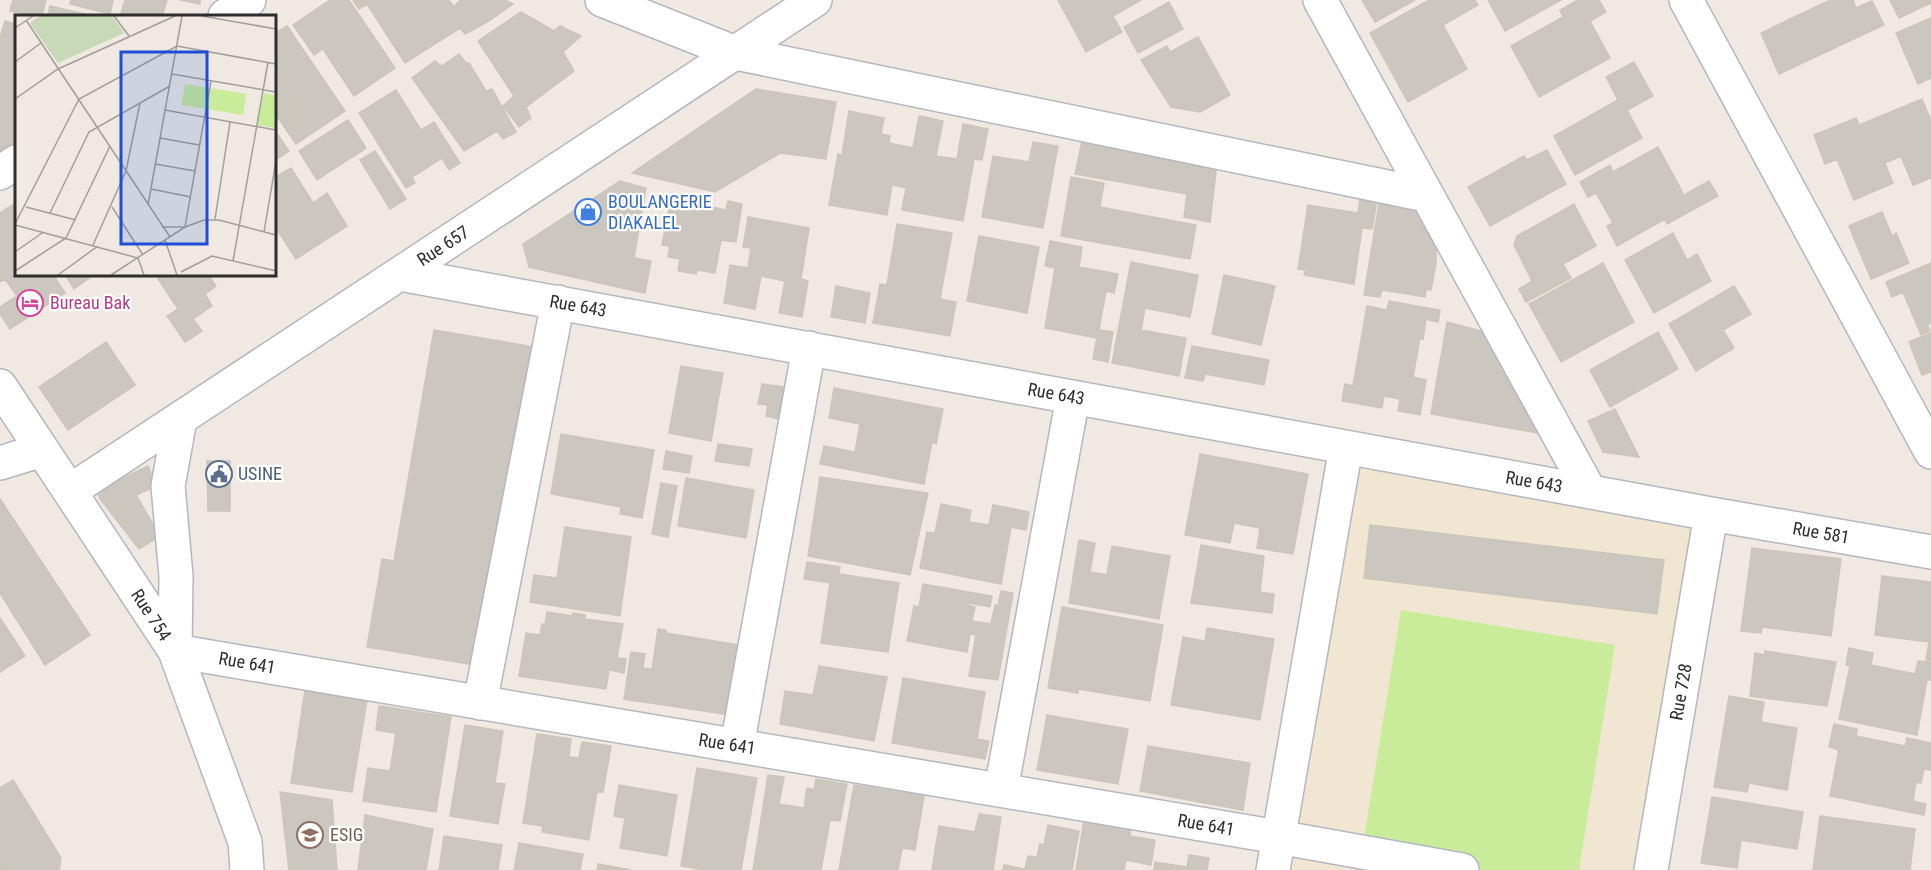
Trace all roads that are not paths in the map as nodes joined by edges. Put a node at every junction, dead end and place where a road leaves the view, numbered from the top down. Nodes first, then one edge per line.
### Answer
1 (249, 0) edge
2 (602, 0) edge
3 (816, 0) edge
4 (1320, 0) edge
5 (1686, 0) edge
6 (226, 15) edge
7 (736, 53) junction
8 (15, 163) edge
9 (0, 173) edge
10 (1426, 195) junction
11 (400, 274) junction
12 (558, 302) junction
13 (809, 348) junction
14 (0, 386) edge
15 (1073, 397) junction
16 (180, 418) junction
17 (1346, 447) junction
18 (42, 450) junction
19 (1931, 452) edge
20 (0, 463) edge
21 (70, 492) junction
22 (1590, 492) junction
23 (1711, 514) junction
24 (1931, 552) edge
25 (175, 651) junction
26 (480, 703) junction
27 (737, 746) junction
28 (1002, 790) junction
29 (1278, 837) junction
30 (247, 870) edge
31 (1273, 870) edge
32 (1462, 870) edge
33 (1651, 870) edge

1 - 6 street
2 - 7 street
3 - 7 street, Rue 657
4 - 10 street
5 - 19 street
7 - 10 street
7 - 11 street, Rue 657
8 - 9 street
10 - 22 street
11 - 12 street, Rue 643
11 - 16 street, Rue 657
12 - 13 street, Rue 643
12 - 26 street
13 - 15 street, Rue 643
13 - 27 street
14 - 18 street, Rue 754
15 - 17 street, Rue 643
15 - 28 street
16 - 21 street, Rue 657
16 - 25 street
17 - 22 street, Rue 643
17 - 29 street
18 - 20 street
18 - 21 street, Rue 754
21 - 25 street, Rue 754
22 - 23 street, Rue 643
23 - 24 street, Rue 581
23 - 33 street, Rue 728
25 - 26 street, Rue 641
25 - 30 street, Rue 754
26 - 27 street, Rue 641
27 - 28 street, Rue 641
28 - 29 street, Rue 641
29 - 31 street
29 - 32 street, Rue 641

